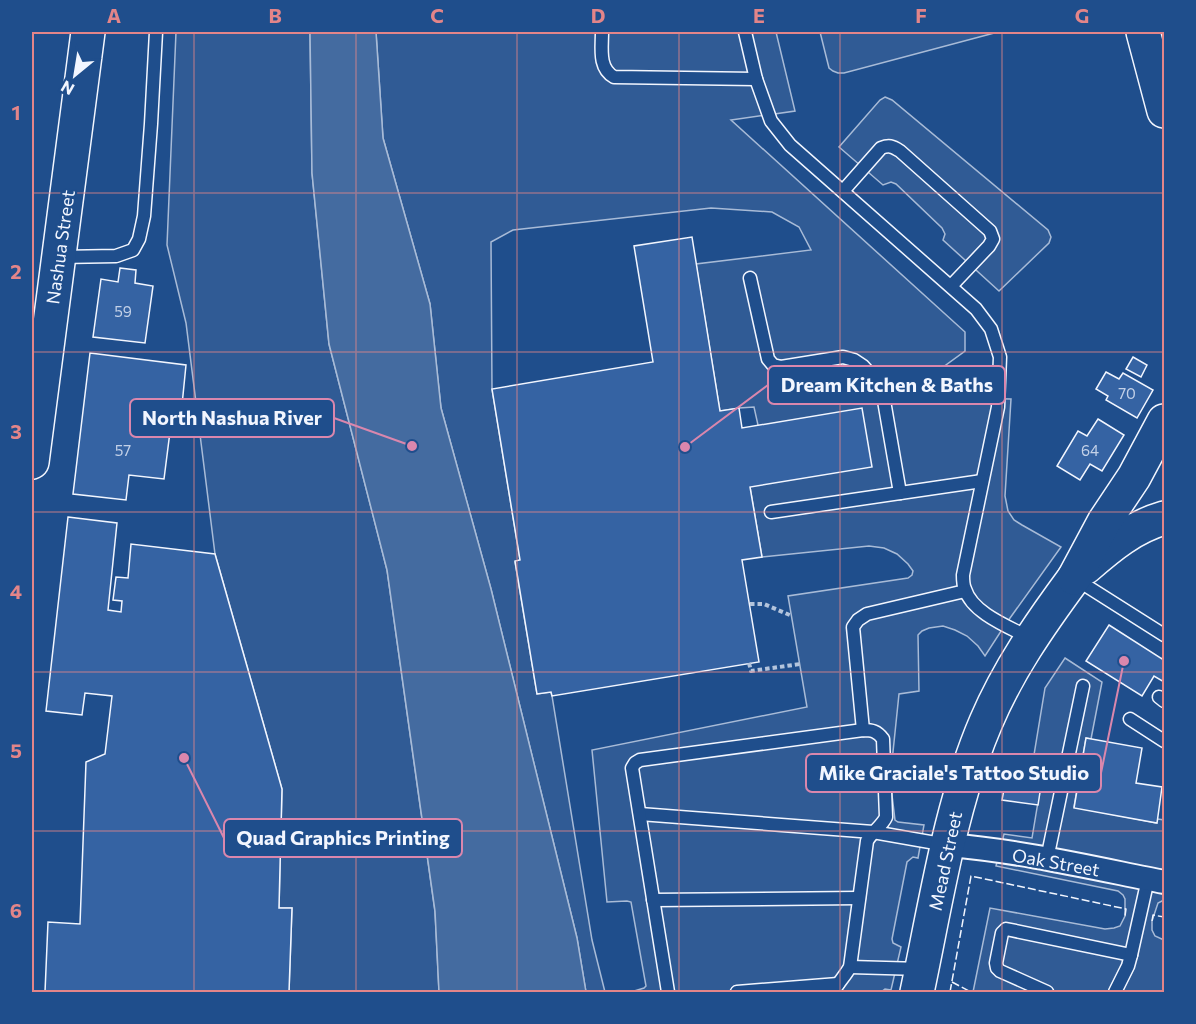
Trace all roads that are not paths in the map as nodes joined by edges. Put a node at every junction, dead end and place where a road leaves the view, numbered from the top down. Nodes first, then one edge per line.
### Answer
1 (88, 32) edge
2 (156, 32) edge
3 (602, 32) edge
4 (745, 32) edge
5 (1143, 32) edge
6 (756, 79) junction
7 (1164, 111) edge
8 (843, 191) junction
9 (59, 256) junction
10 (750, 278) dead end
11 (951, 286) junction
12 (35, 407) edge
13 (1164, 421) edge
14 (32, 462) edge
15 (982, 481) junction
16 (900, 493) junction
17 (771, 512) dead end
18 (1164, 518) edge
19 (1074, 578) junction
20 (965, 591) junction
21 (1164, 635) edge
22 (1031, 639) junction
23 (1083, 686) dead end
24 (1130, 719) dead end
25 (863, 730) junction
26 (1164, 741) edge
27 (640, 814) junction
28 (873, 832) junction
29 (948, 845) junction
30 (1047, 859) junction
31 (1156, 880) edge
32 (859, 898) junction
33 (653, 900) junction
34 (1131, 955) junction
35 (850, 967) junction
36 (919, 981) edge
37 (836, 988) edge
38 (668, 993) edge
39 (737, 993) edge
40 (1047, 993) edge
41 (1115, 993) edge

1 - 9 main road, Nashua Street
2 - 9 lane
3 - 6 lane
4 - 6 lane
5 - 7 main road
6 - 8 lane
8 - 11 lane
8 - 11 lane
9 - 12 main road, Nashua Street
10 - 16 lane
11 - 15 lane
12 - 14 main road, Nashua Street
13 - 19 main road
15 - 16 lane
15 - 20 lane
16 - 17 lane
18 - 19 main road
19 - 21 lane
19 - 22 main road, Mead Street
20 - 22 lane
20 - 25 lane
22 - 29 main road, Mead Street
23 - 30 lane
24 - 26 lane
25 - 27 lane
25 - 28 lane
27 - 28 lane
27 - 33 lane
28 - 29 lane
28 - 32 lane
29 - 30 street, Oak Street
29 - 36 main road, Mead Street
30 - 31 street, Oak Street
31 - 34 lane
32 - 33 lane
32 - 35 lane
33 - 38 lane
34 - 40 lane
34 - 41 lane
35 - 36 lane
35 - 37 lane
37 - 39 lane

